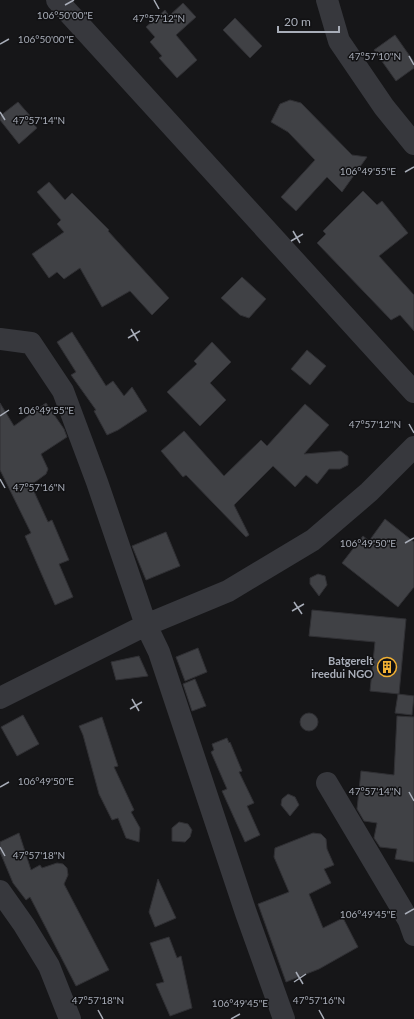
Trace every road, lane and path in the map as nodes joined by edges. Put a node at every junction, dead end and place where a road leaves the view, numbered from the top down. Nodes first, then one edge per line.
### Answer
1 (57, 0) edge
2 (327, 0) edge
3 (414, 144) edge
4 (0, 339) edge
5 (414, 392) edge
6 (414, 447) edge
7 (146, 625) junction
8 (0, 698) edge
9 (328, 783) dead end
10 (0, 891) edge
11 (412, 925) edge
12 (70, 1019) edge
13 (284, 1019) edge

1 - 5 street
2 - 3 street
4 - 7 street
6 - 7 street
7 - 8 street
7 - 13 street
9 - 11 street
10 - 12 street

